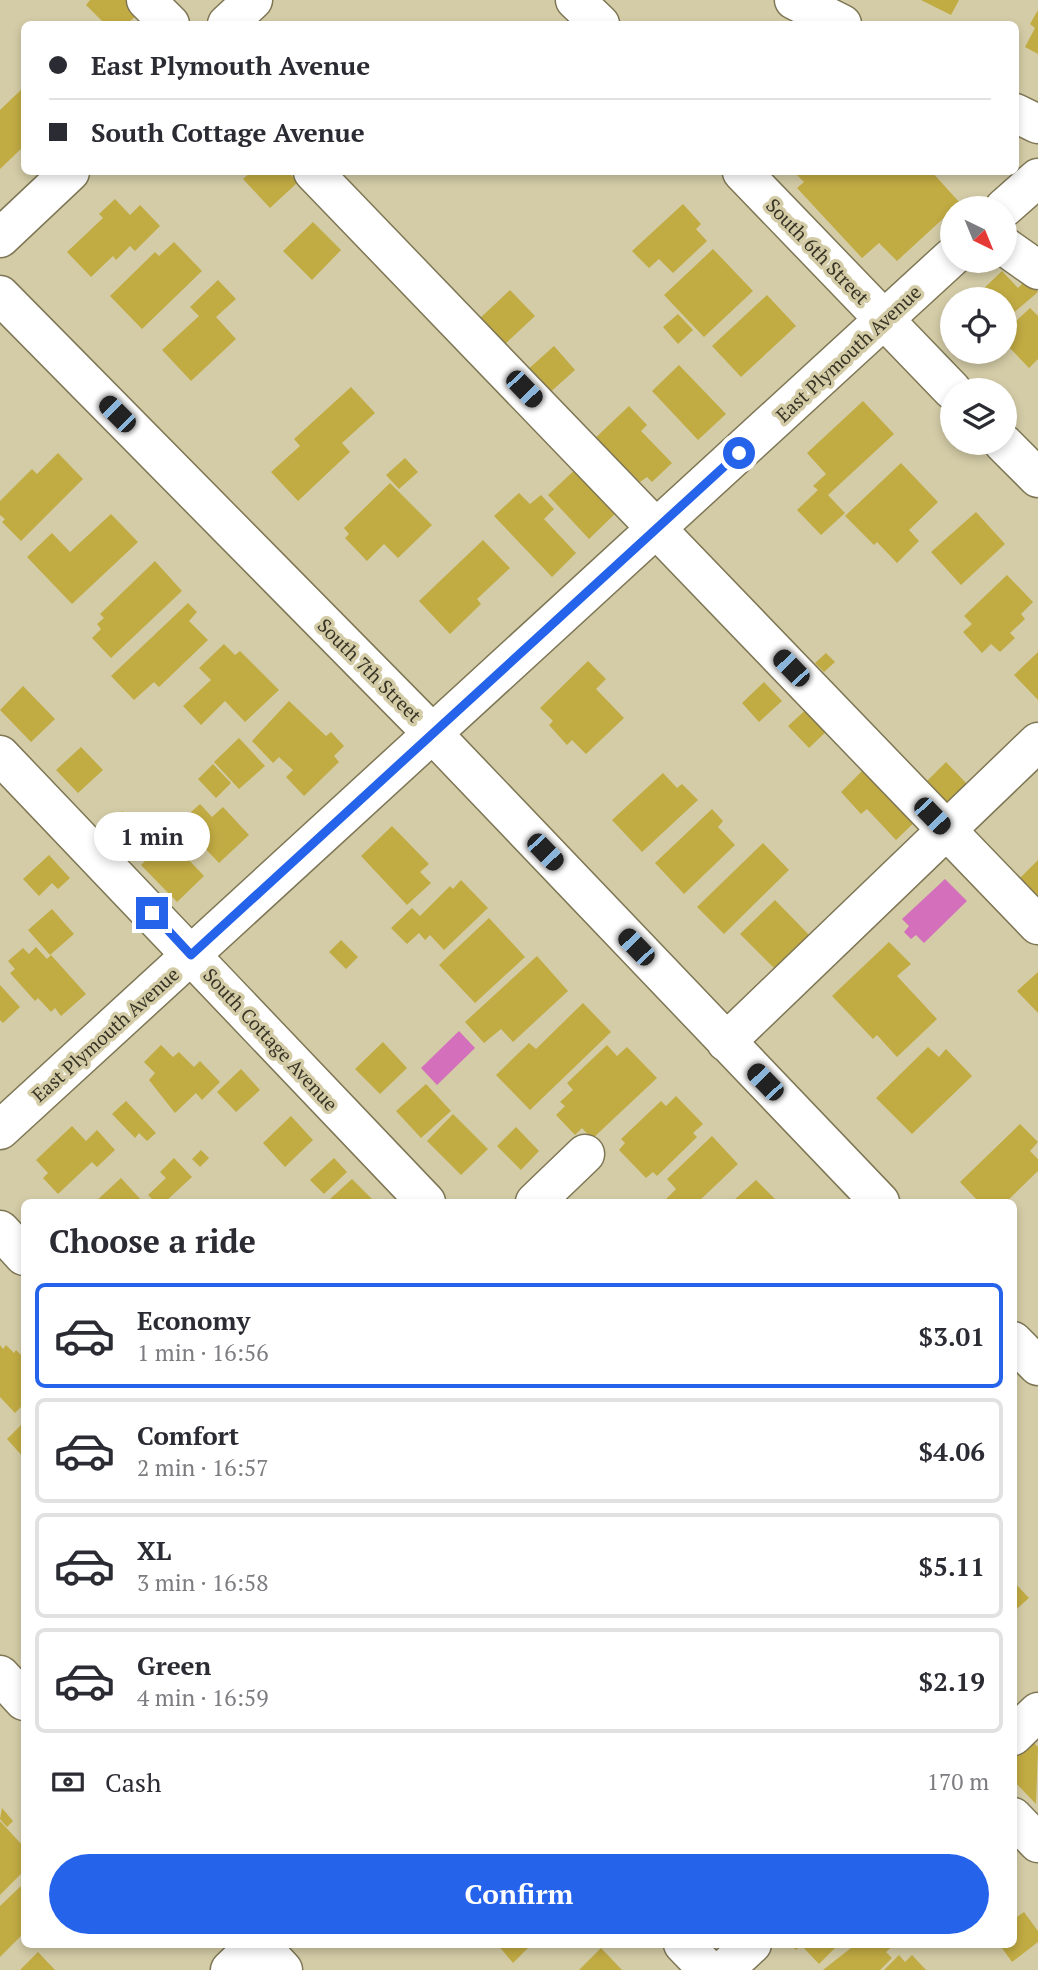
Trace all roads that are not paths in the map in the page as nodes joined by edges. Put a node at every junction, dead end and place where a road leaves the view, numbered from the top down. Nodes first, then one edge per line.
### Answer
1 (146, 0) edge
2 (253, 0) edge
3 (575, 0) edge
4 (794, 0) edge
5 (167, 21) edge
6 (230, 21) edge
7 (597, 21) edge
8 (836, 21) edge
9 (1019, 115) edge
10 (1038, 124) edge
11 (67, 175) edge
12 (316, 175) edge
13 (745, 175) edge
14 (1038, 178) edge
15 (1017, 197) edge
16 (0, 237) edge
17 (1017, 255) edge
18 (940, 268) edge
19 (1038, 270) edge
20 (0, 295) edge
21 (884, 320) junction
22 (940, 378) edge
23 (1015, 455) edge
24 (1038, 478) edge
25 (658, 528) junction
26 (433, 734) junction
27 (1038, 742) edge
28 (0, 755) edge
29 (946, 830) junction
30 (1038, 925) edge
31 (191, 955) junction
32 (726, 1042) junction
33 (0, 1130) edge
34 (585, 1154) dead end
35 (423, 1199) edge
36 (538, 1199) edge
37 (877, 1199) edge
38 (0, 1230) edge
39 (21, 1253) edge
40 (1017, 1344) edge
41 (1038, 1366) edge
42 (1038, 1713) edge
43 (1017, 1732) edge
44 (1017, 1821) edge
45 (1038, 1843) edge
46 (254, 1948) edge
47 (262, 1948) edge
48 (687, 1948) edge
49 (748, 1948) edge
50 (230, 1970) edge
51 (283, 1970) edge
52 (708, 1970) edge
53 (724, 1970) edge

1 - 5 street
2 - 6 street
3 - 7 street
4 - 8 street
9 - 10 street
11 - 16 street
12 - 25 street
13 - 21 street, South 6th Street
14 - 15 street
17 - 19 street
18 - 21 street, East Plymouth Avenue
20 - 26 street, South 7th Street
21 - 22 street, South 6th Street
21 - 25 street, East Plymouth Avenue
23 - 24 street
25 - 26 street, East Plymouth Avenue
25 - 29 street
26 - 31 street, East Plymouth Avenue
26 - 32 street, South 7th Street
27 - 29 street
28 - 31 street, South Cottage Avenue
29 - 30 street
29 - 32 street
31 - 33 street, East Plymouth Avenue
31 - 35 street, South Cottage Avenue
32 - 37 street, South 7th Street
34 - 36 street
38 - 39 street
40 - 41 street
42 - 43 street
44 - 45 street
46 - 50 street
47 - 51 street
48 - 52 street
49 - 53 street

